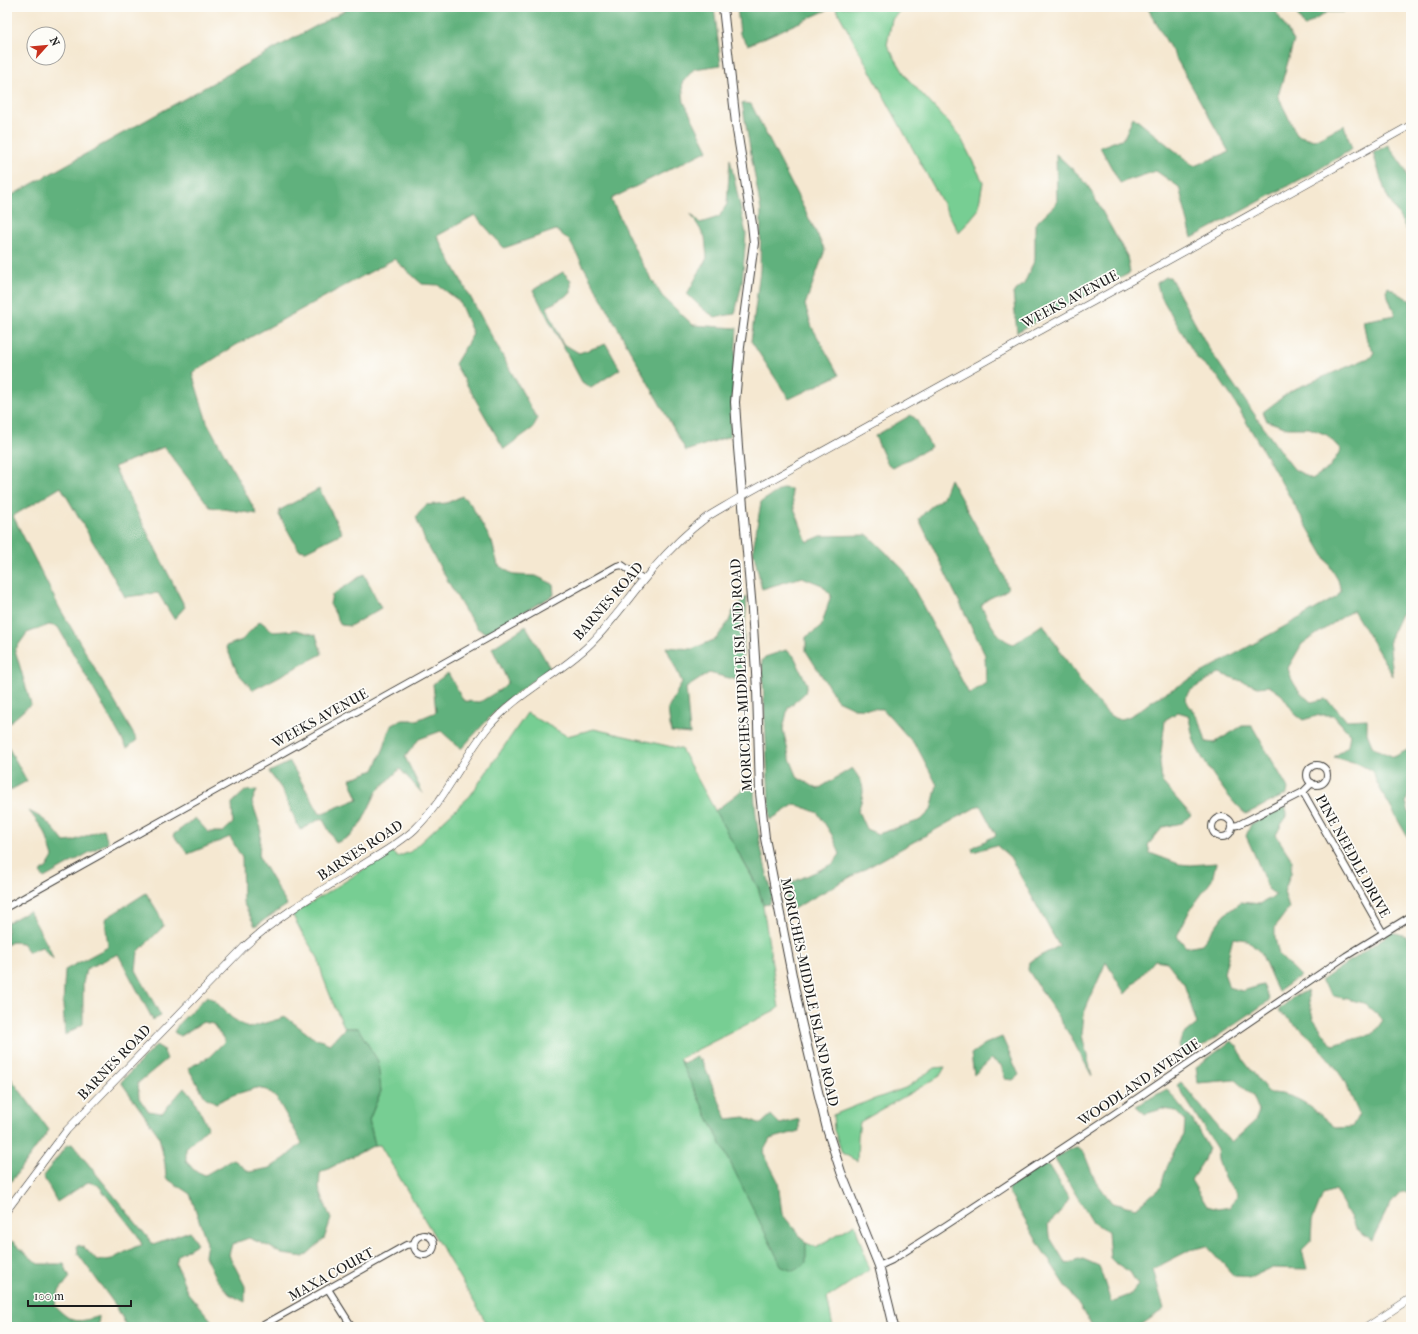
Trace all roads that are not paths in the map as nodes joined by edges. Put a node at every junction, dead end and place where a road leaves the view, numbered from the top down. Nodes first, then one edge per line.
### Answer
1 (723, 7) edge
2 (1411, 125) edge
3 (742, 496) junction
4 (643, 580) junction
5 (1312, 783) dead end
6 (1303, 792) junction
7 (1232, 826) dead end
8 (7, 907) edge
9 (1411, 916) edge
10 (1383, 933) junction
11 (7, 1210) edge
12 (414, 1244) dead end
13 (879, 1266) junction
14 (328, 1289) junction
15 (1411, 1298) edge
16 (260, 1327) edge
17 (352, 1327) edge
18 (894, 1327) edge
19 (1366, 1327) edge

1 - 3 main road, MORICHES-MIDDLE ISLAND ROAD
2 - 3 street, WEEKS AVENUE
3 - 4 street, BARNES ROAD
3 - 13 main road, MORICHES-MIDDLE ISLAND ROAD
4 - 8 street, WEEKS AVENUE
4 - 11 street, BARNES ROAD
5 - 6 street, PINE NEEDLE DRIVE
6 - 7 street, PINE NEEDLE DRIVE
6 - 10 street, PINE NEEDLE DRIVE
9 - 10 street, WOODLAND AVENUE
10 - 13 street, WOODLAND AVENUE
12 - 14 street, MAXA COURT
13 - 18 main road, MORICHES-MIDDLE ISLAND ROAD
14 - 16 street, MAXA COURT
14 - 17 street
15 - 19 street

